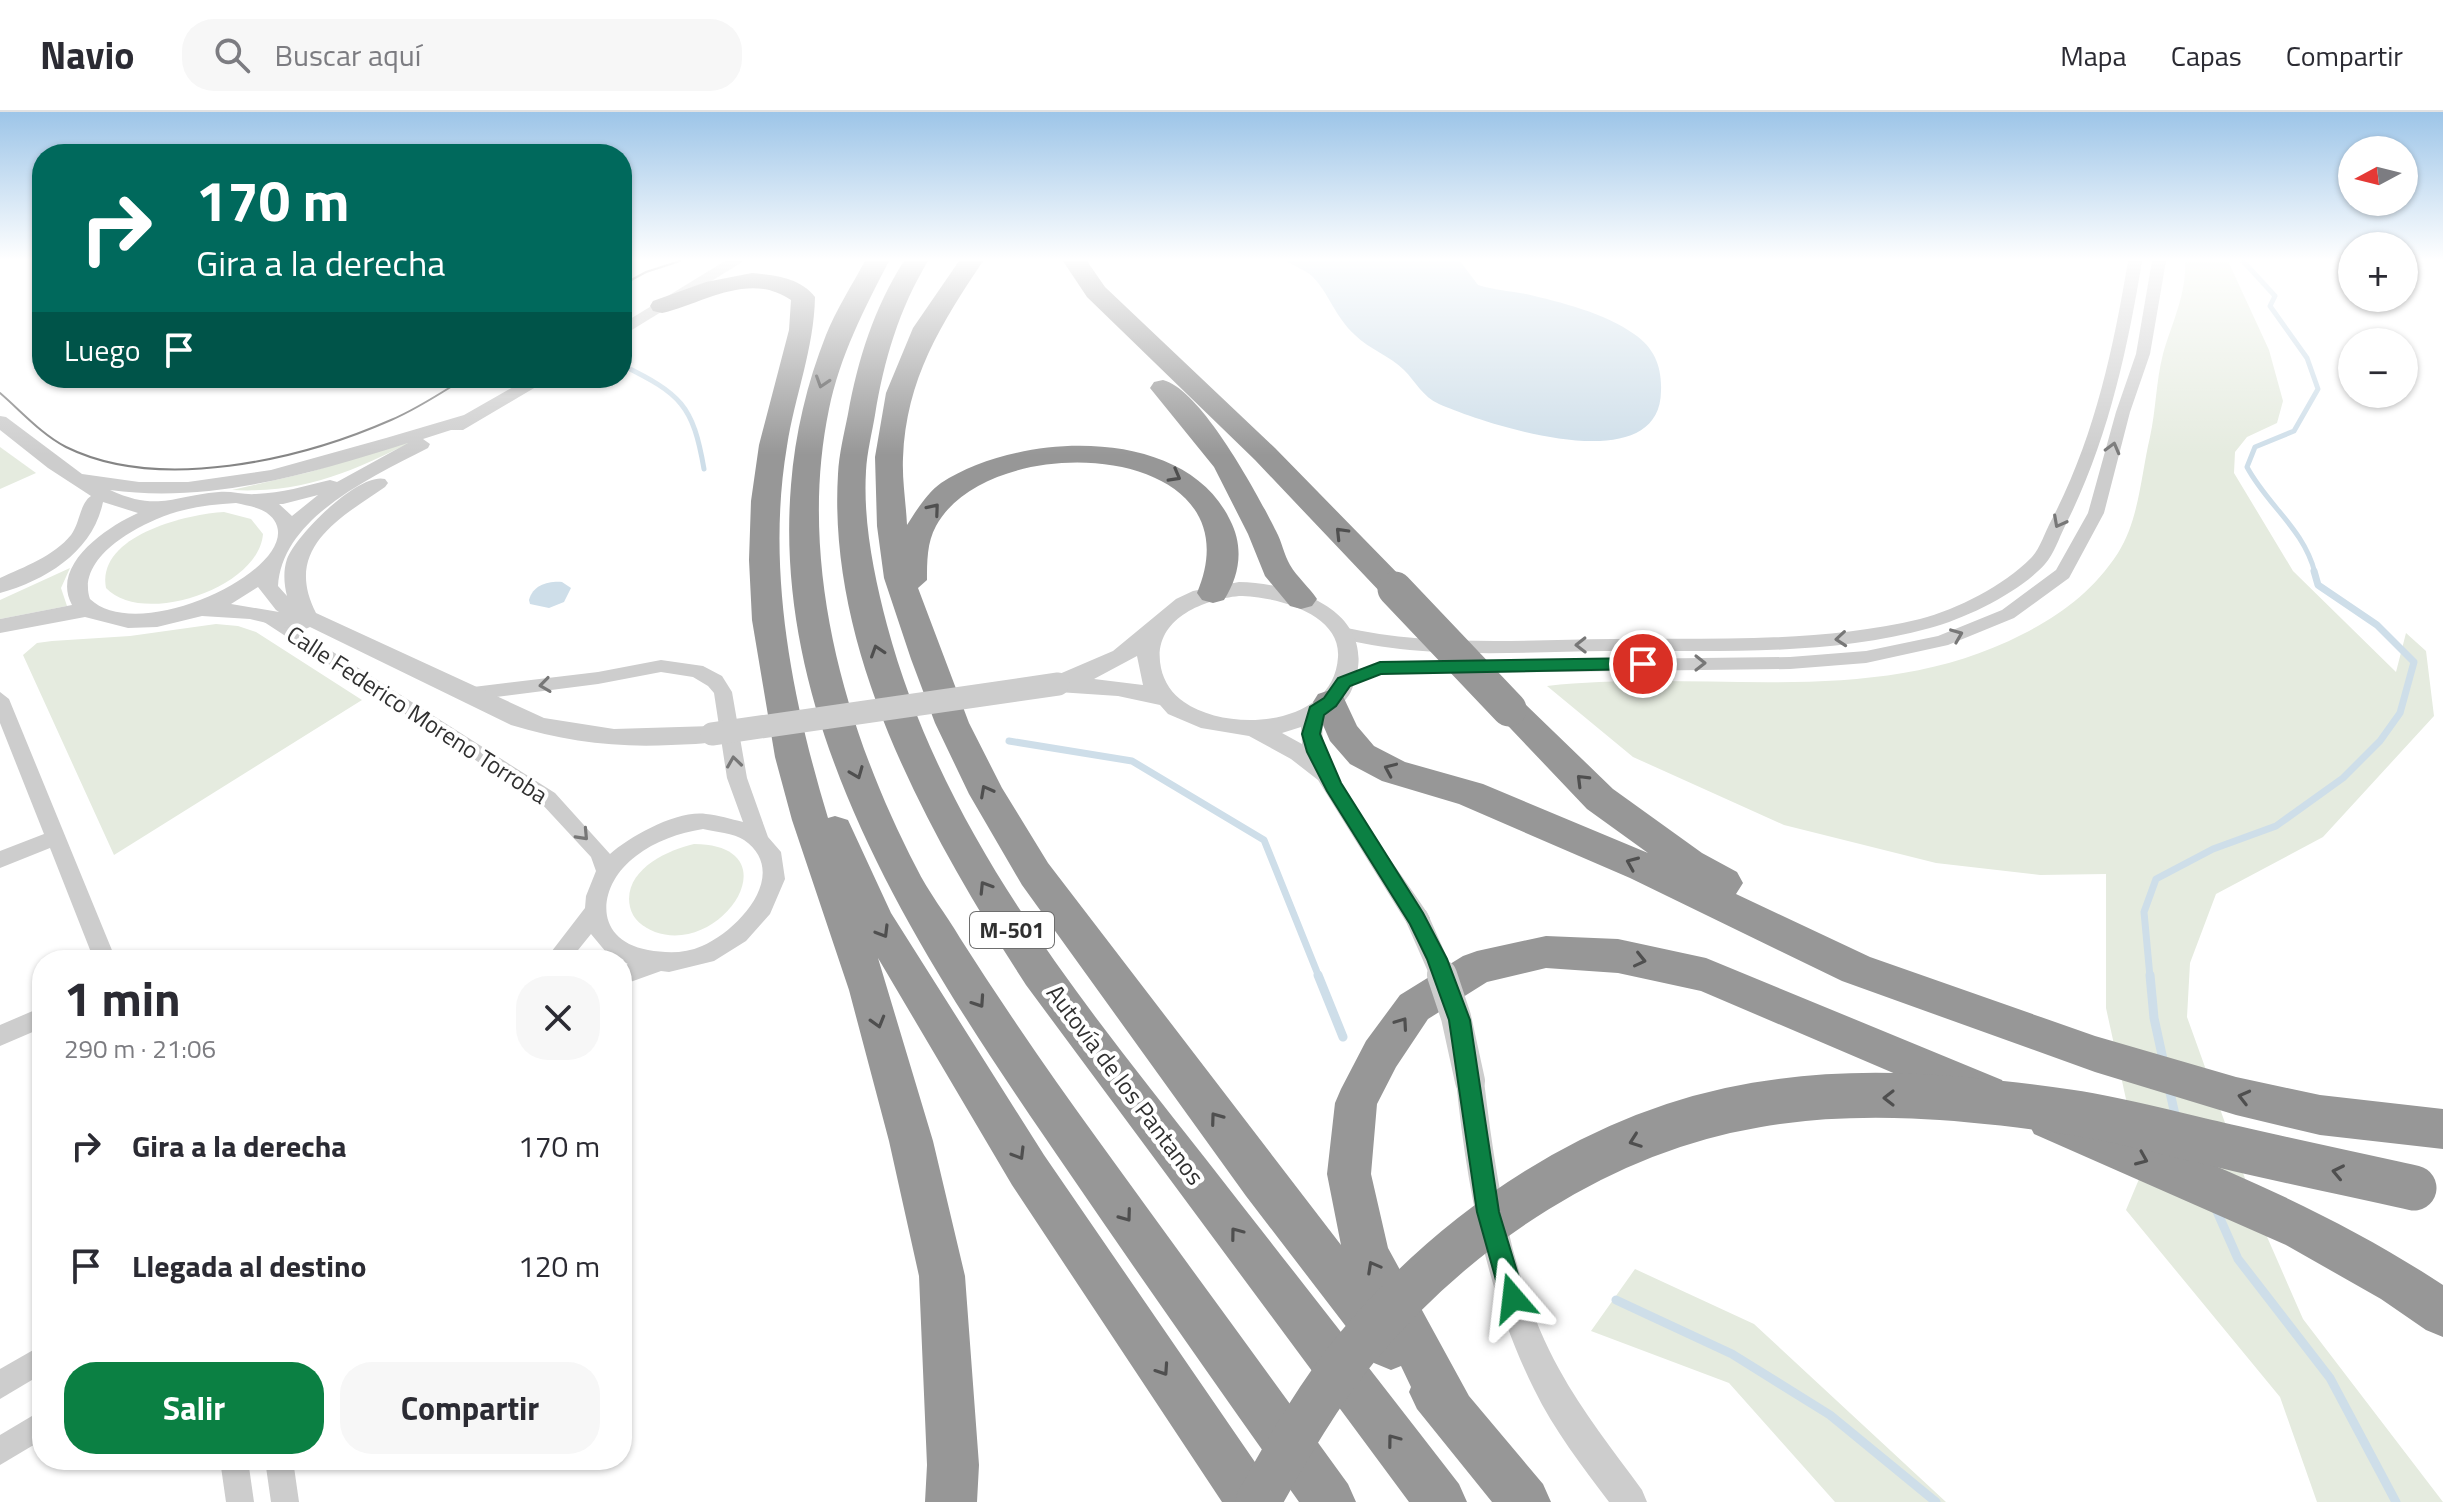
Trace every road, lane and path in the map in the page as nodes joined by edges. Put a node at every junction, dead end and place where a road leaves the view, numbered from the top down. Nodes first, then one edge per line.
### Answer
1 (801, 326) edge
2 (815, 326) edge
3 (843, 326) edge
4 (884, 326) edge
5 (927, 326) edge
6 (1107, 326) edge
7 (1131, 326) edge
8 (2125, 326) edge
9 (2148, 326) edge
10 (789, 377) junction
11 (524, 388) edge
12 (472, 418) junction
13 (0, 421) edge
14 (366, 473) junction
15 (80, 480) junction
16 (256, 500) junction
17 (94, 501) junction
18 (167, 509) junction
19 (289, 529) junction
20 (109, 538) junction
21 (92, 554) junction
22 (269, 569) junction
23 (0, 586) edge
24 (0, 593) edge
25 (1213, 593) junction
26 (1301, 599) junction
27 (88, 609) junction
28 (912, 609) junction
29 (197, 610) junction
30 (307, 615) junction
31 (267, 616) junction
32 (4, 627) edge
33 (1155, 630) junction
34 (1342, 633) junction
35 (342, 634) junction
36 (1058, 684) junction
37 (464, 694) junction
38 (1165, 698) junction
39 (1330, 699) junction
40 (785, 707) junction
41 (2, 712) edge
42 (1255, 729) junction
43 (1334, 786) junction
44 (758, 836) junction
45 (54, 838) junction
46 (0, 860) edge
47 (607, 872) junction
48 (595, 911) junction
49 (101, 950) edge
50 (566, 950) edge
51 (618, 950) edge
52 (632, 956) edge
53 (661, 962) junction
54 (632, 972) edge
55 (1934, 994) junction
56 (32, 1022) edge
57 (0, 1036) edge
58 (2443, 1129) edge
59 (2429, 1191) edge
60 (2443, 1313) edge
61 (32, 1364) edge
62 (0, 1385) edge
63 (1450, 1409) junction
64 (32, 1430) edge
65 (0, 1451) edge
66 (235, 1470) edge
67 (280, 1470) edge
68 (240, 1502) edge
69 (285, 1502) edge
70 (951, 1502) edge
71 (1255, 1502) edge
72 (1330, 1502) edge
73 (1441, 1502) edge
74 (1525, 1502) edge
75 (1630, 1502) edge

1 - 10 highway
2 - 10 highway
3 -> 72 highway, M-501
73 -> 4 highway, Autovía de los Pantanos / M-501
5 - 28 highway
6 - 26 highway
55 -> 7 highway, bridge
8 -> 34 street
39 -> 9 street
10 - 40 highway
11 - 12 street
12 - 14 street
12 - 15 street
12 - 30 street
13 - 15 street
14 - 16 street
14 - 19 street
15 - 17 street
15 - 18 street
16 - 18 street
16 - 19 street
17 - 20 street
17 - 23 street
18 - 20 street
19 - 22 street
20 - 21 street
21 - 24 street
21 - 27 street
22 - 29 street
22 - 30 street
25 - 26 street
28 -> 25 highway
25 - 33 street
26 - 34 street
27 - 29 street
27 - 32 street
63 -> 28 highway
29 - 31 street, Calle Federico Moreno Torroba
30 - 35 street
31 - 35 street
31 -> 47 street, Calle Federico Moreno Torroba
33 - 36 street
33 - 38 street
34 - 39 street
35 - 37 street
36 - 37 street, bridge
36 - 38 street
44 -> 37 street
38 - 42 street
39 - 42 street
39 - 43 street
55 -> 39 highway
40 -> 70 highway
40 -> 71 highway
41 - 45 street
42 - 43 street
43 - 75 street, bridge
44 - 47 street
44 - 53 street
45 - 46 street
45 - 49 street
47 - 48 street
48 - 50 street
48 - 51 street
52 - 53 street
53 - 54 street
58 -> 55 highway
56 - 57 street
59 -> 71 highway, bridge
63 -> 60 highway, bridge
61 - 62 street
63 - 74 highway
64 - 65 street
66 - 68 street
67 - 69 street

